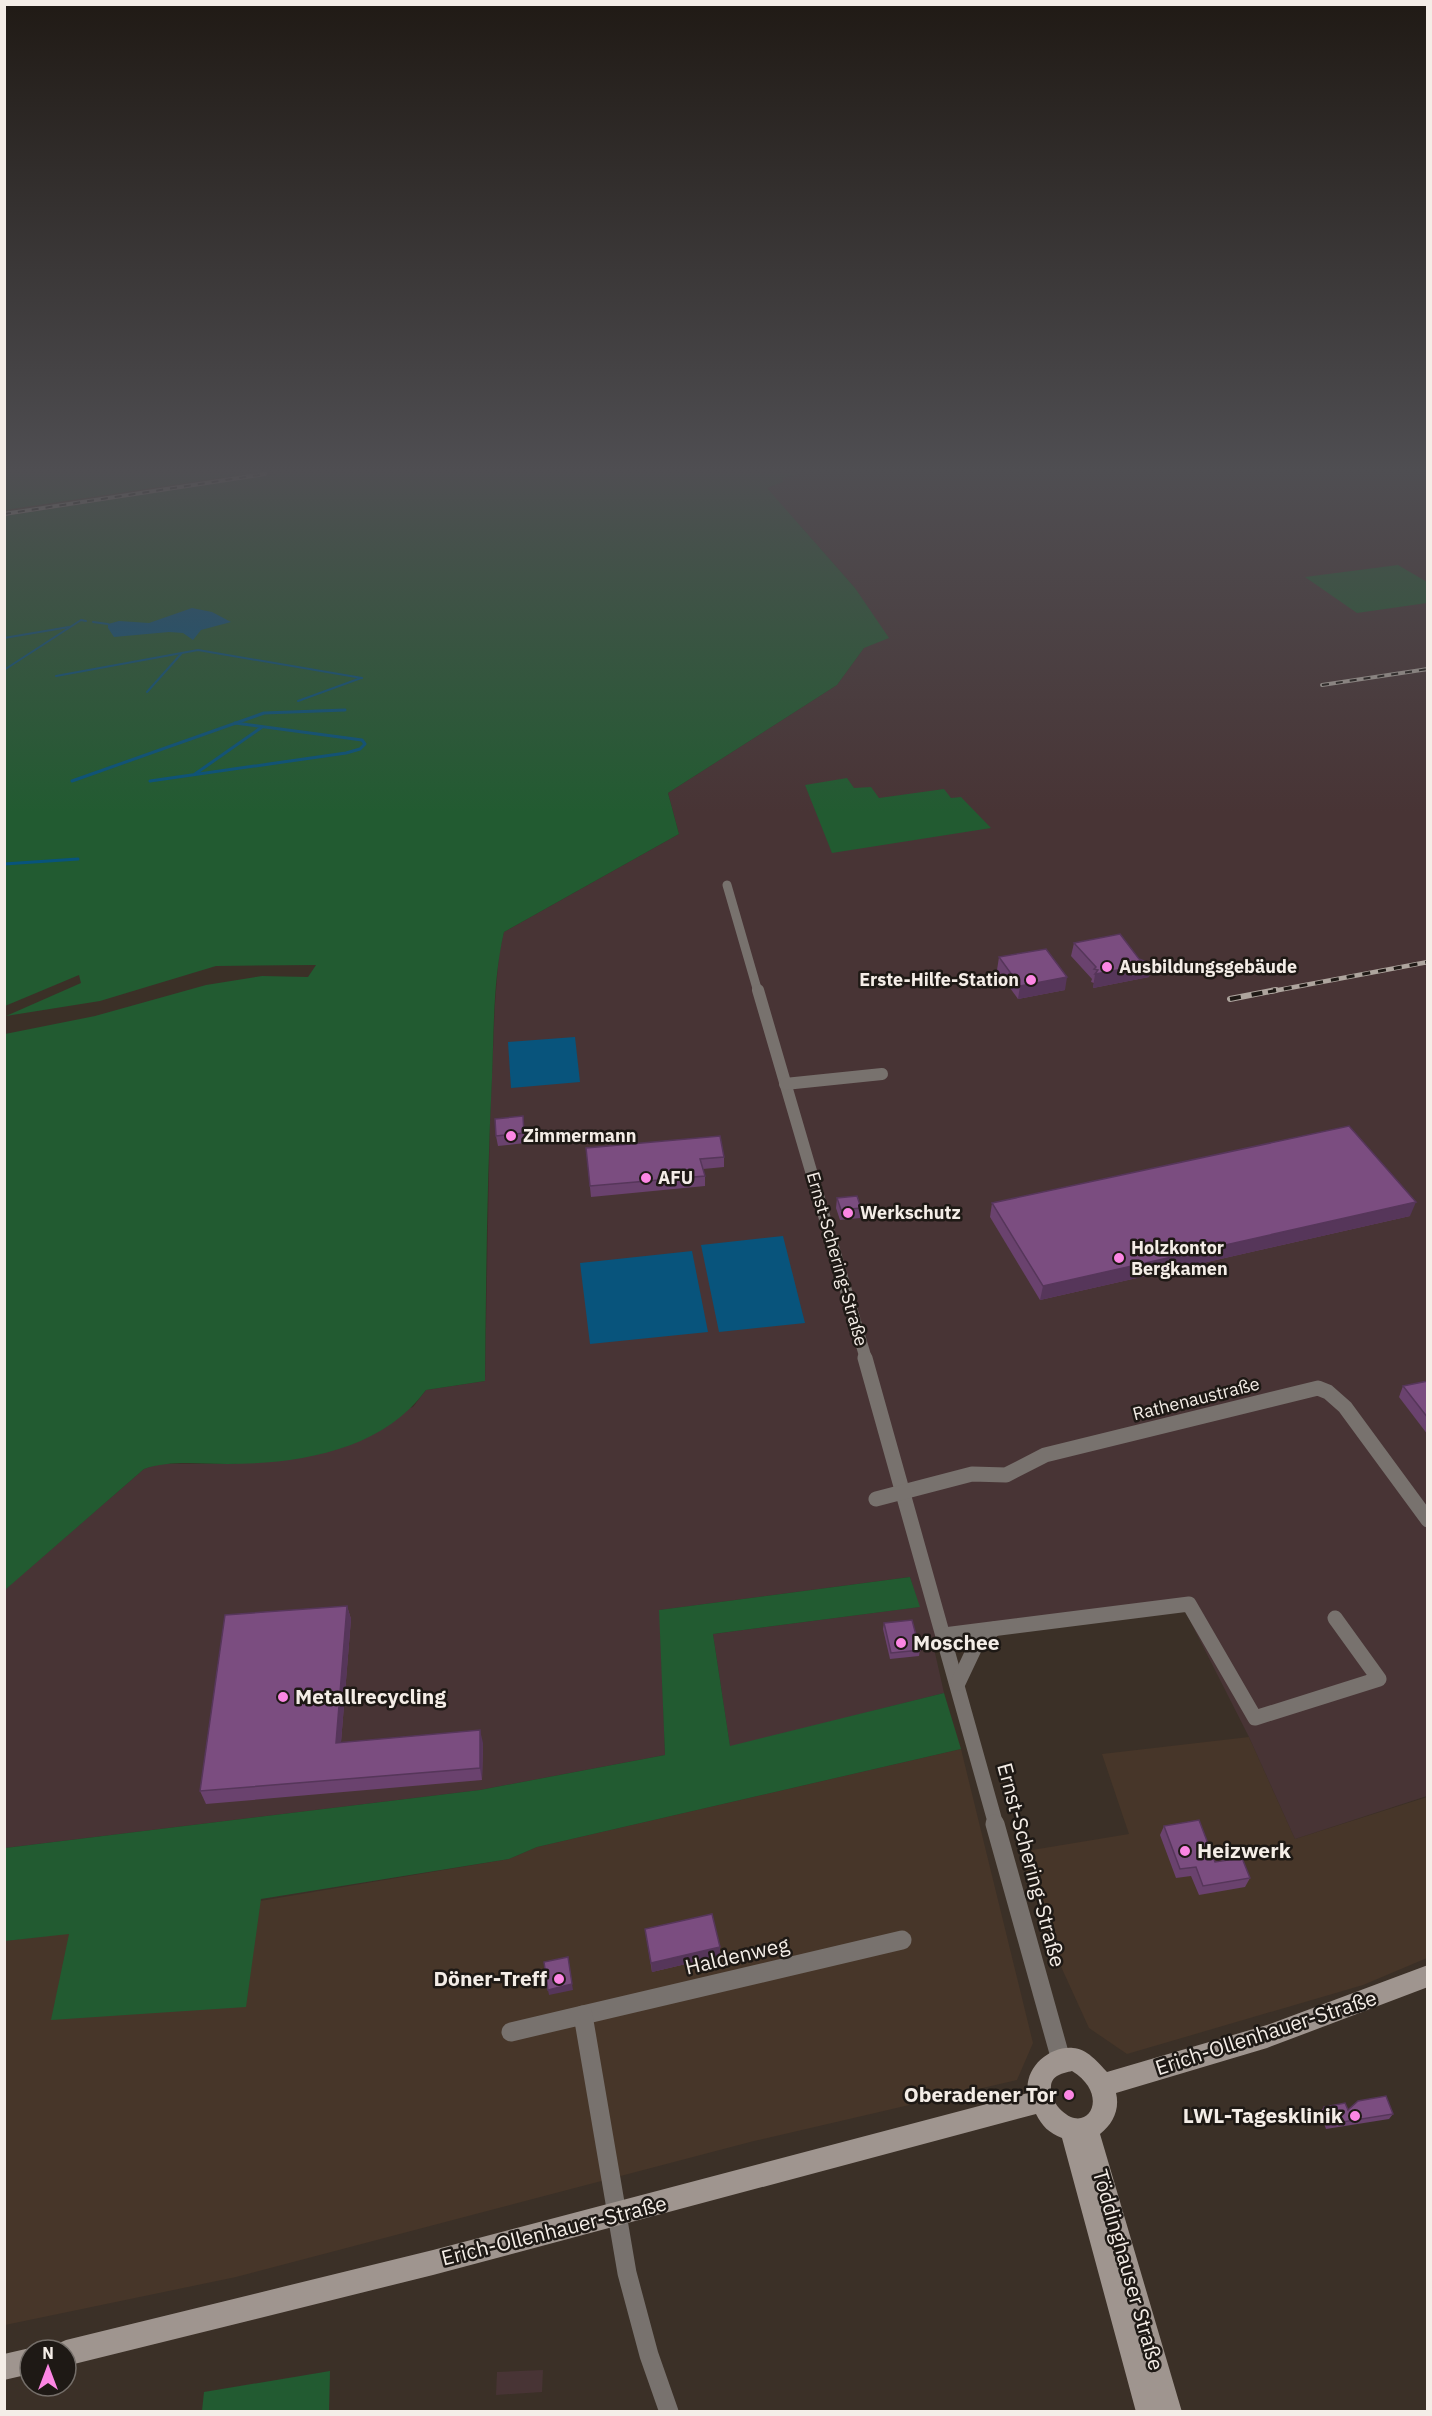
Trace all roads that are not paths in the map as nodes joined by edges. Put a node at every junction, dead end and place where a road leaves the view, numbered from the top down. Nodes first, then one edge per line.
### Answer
1 (727, 885) dead end
2 (882, 1074) dead end
3 (785, 1084) junction
4 (882, 1497) dead end
5 (1428, 1520) edge
6 (1335, 1618) dead end
7 (994, 1629) junction
8 (944, 1635) junction
9 (958, 1683) junction
10 (902, 1940) dead end
11 (1428, 1976) edge
12 (583, 2015) junction
13 (511, 2032) dead end
14 (1061, 2060) junction
15 (1103, 2085) junction
16 (1041, 2102) junction
17 (1080, 2129) junction
18 (619, 2215) junction
19 (78, 2350) edge
20 (669, 2412) edge
21 (1149, 2412) edge
22 (1169, 2412) edge

1 - 3 street, Ernst-Schering-Straße
2 - 3 street
3 - 8 street, Ernst-Schering-Straße
4 - 5 street, Rathenaustraße
6 - 7 street
7 - 8 street
7 - 9 street
8 - 9 street, Ernst-Schering-Straße
9 - 14 street, Ernst-Schering-Straße
10 - 12 street, Haldenweg
11 - 15 street, Erich-Ollenhauer-Straße
12 - 13 street, Haldenweg
12 - 18 street
14 - 15 street
14 - 16 street
15 - 17 street
16 - 17 street
16 - 18 street, Erich-Ollenhauer-Straße
17 - 21 street, Töddinghauser Straße
17 - 22 street, Töddinghauser Straße
18 - 19 street, Erich-Ollenhauer-Straße
18 - 20 street

